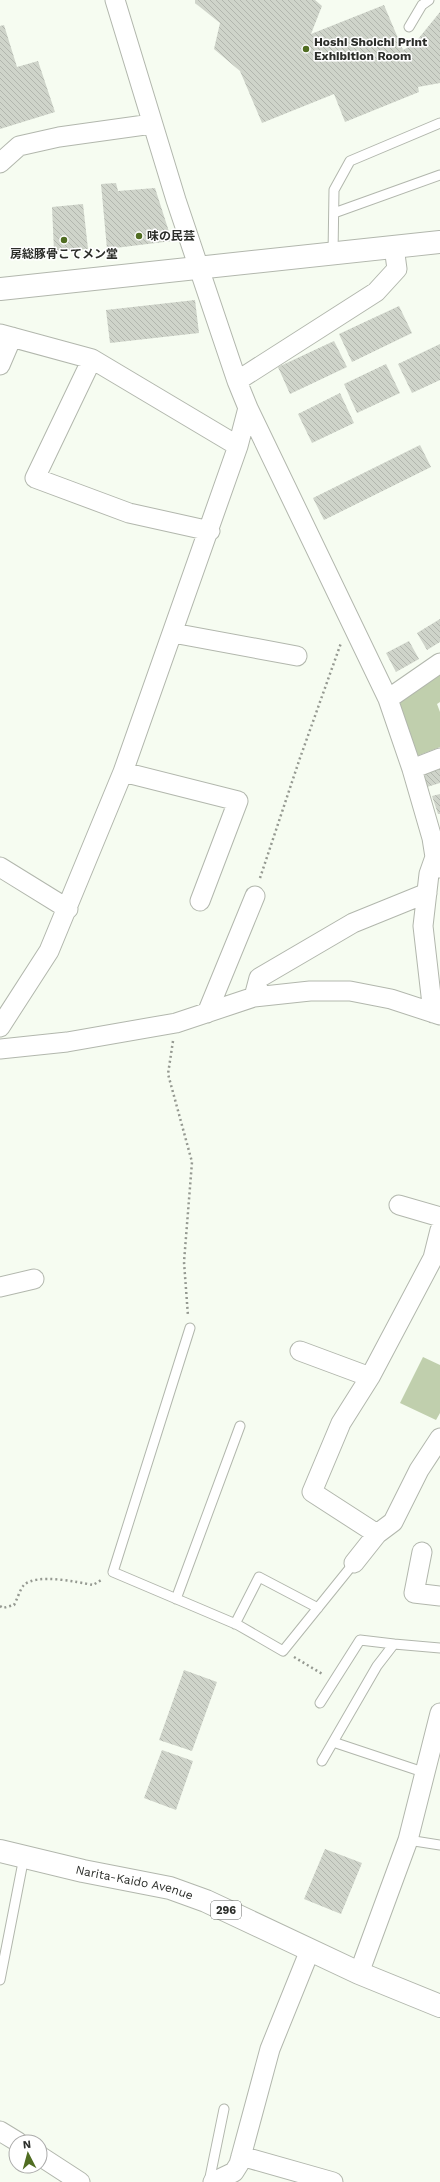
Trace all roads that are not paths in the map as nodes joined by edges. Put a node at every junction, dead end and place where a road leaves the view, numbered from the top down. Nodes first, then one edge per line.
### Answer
1 (115, 0) edge
2 (429, 0) edge
3 (409, 27) dead end
4 (440, 123) edge
5 (152, 124) junction
6 (0, 163) edge
7 (440, 175) edge
8 (334, 213) junction
9 (440, 242) edge
10 (394, 247) junction
11 (333, 254) junction
12 (200, 268) junction
13 (0, 289) edge
14 (6, 336) edge
15 (92, 359) junction
16 (0, 365) edge
17 (237, 380) junction
18 (248, 408) junction
19 (238, 446) junction
20 (210, 531) junction
21 (173, 633) junction
22 (297, 656) dead end
23 (440, 663) edge
24 (388, 699) junction
25 (440, 758) edge
26 (412, 769) junction
27 (123, 772) junction
28 (436, 838) edge
29 (437, 863) edge
30 (0, 867) edge
31 (427, 893) junction
32 (255, 896) road end
33 (200, 901) dead end
34 (68, 909) junction
35 (254, 998) junction
36 (207, 1013) junction
37 (436, 1014) edge
38 (0, 1027) edge
39 (0, 1049) edge
40 (399, 1205) dead end
41 (440, 1217) edge
42 (440, 1230) edge
43 (34, 1280) dead end
44 (0, 1287) edge
45 (190, 1328) road end
46 (300, 1351) dead end
47 (370, 1377) junction
48 (240, 1426) dead end
49 (440, 1438) edge
50 (377, 1534) junction
51 (422, 1552) dead end
52 (354, 1563) joint
53 (440, 1596) edge
54 (176, 1598) junction
55 (318, 1608) junction
56 (235, 1624) junction
57 (394, 1644) junction
58 (440, 1648) edge
59 (320, 1703) dead end
60 (440, 1713) edge
61 (333, 1742) junction
62 (322, 1761) dead end
63 (426, 1773) junction
64 (408, 1840) junction
65 (440, 1845) edge
66 (0, 1851) edge
67 (24, 1857) junction
68 (310, 1950) junction
69 (359, 1973) junction
70 (0, 1980) edge
71 (440, 2006) edge
72 (224, 2109) dead end
73 (242, 2156) junction
74 (48, 2161) edge
75 (80, 2182) edge
76 (209, 2182) edge
77 (213, 2182) edge
78 (333, 2182) edge

1 - 5 street
2 - 3 lane
4 - 8 lane
5 - 6 street
5 - 12 street
7 - 8 lane
8 - 11 lane
9 - 10 main road
10 - 11 main road
10 - 17 street
11 - 12 main road
12 - 13 main road
12 - 17 street
14 - 15 street
14 - 16 street
15 - 19 street
15 - 20 street
17 - 18 street
18 - 19 street
18 - 24 street
19 - 20 street
20 - 21 street
21 - 22 street
21 - 27 street
23 - 24 street
24 - 26 street
25 - 26 street
26 - 28 street
27 - 33 street
27 - 34 street
28 - 29 street
29 - 31 street
30 - 34 street
31 - 35 street
31 - 37 street
32 - 36 street
34 - 38 street
35 - 36 street
35 - 37 street
36 - 39 street
40 - 41 street
42 - 47 street
43 - 44 street
45 - 54 lane
46 - 47 street
47 - 50 street
48 - 54 lane
49 - 50 street
50 - 52 street
51 - 53 street
52 - 55 lane
54 - 56 lane
55 - 56 lane
55 - 56 lane
57 - 58 lane
57 - 59 lane
57 - 61 lane
60 - 63 street
61 - 62 lane
61 - 63 lane
63 - 64 street
64 - 65 lane
64 - 69 street
66 - 67 main road, Narita-Kaido Avenue / 296
67 - 68 main road, Narita-Kaido Avenue / 296
67 - 70 lane
68 - 69 main road, Narita-Kaido Avenue / 296
68 - 73 street
69 - 71 main road, Narita-Kaido Avenue / 296
72 - 76 lane
73 - 77 street
73 - 78 street
74 - 75 street

